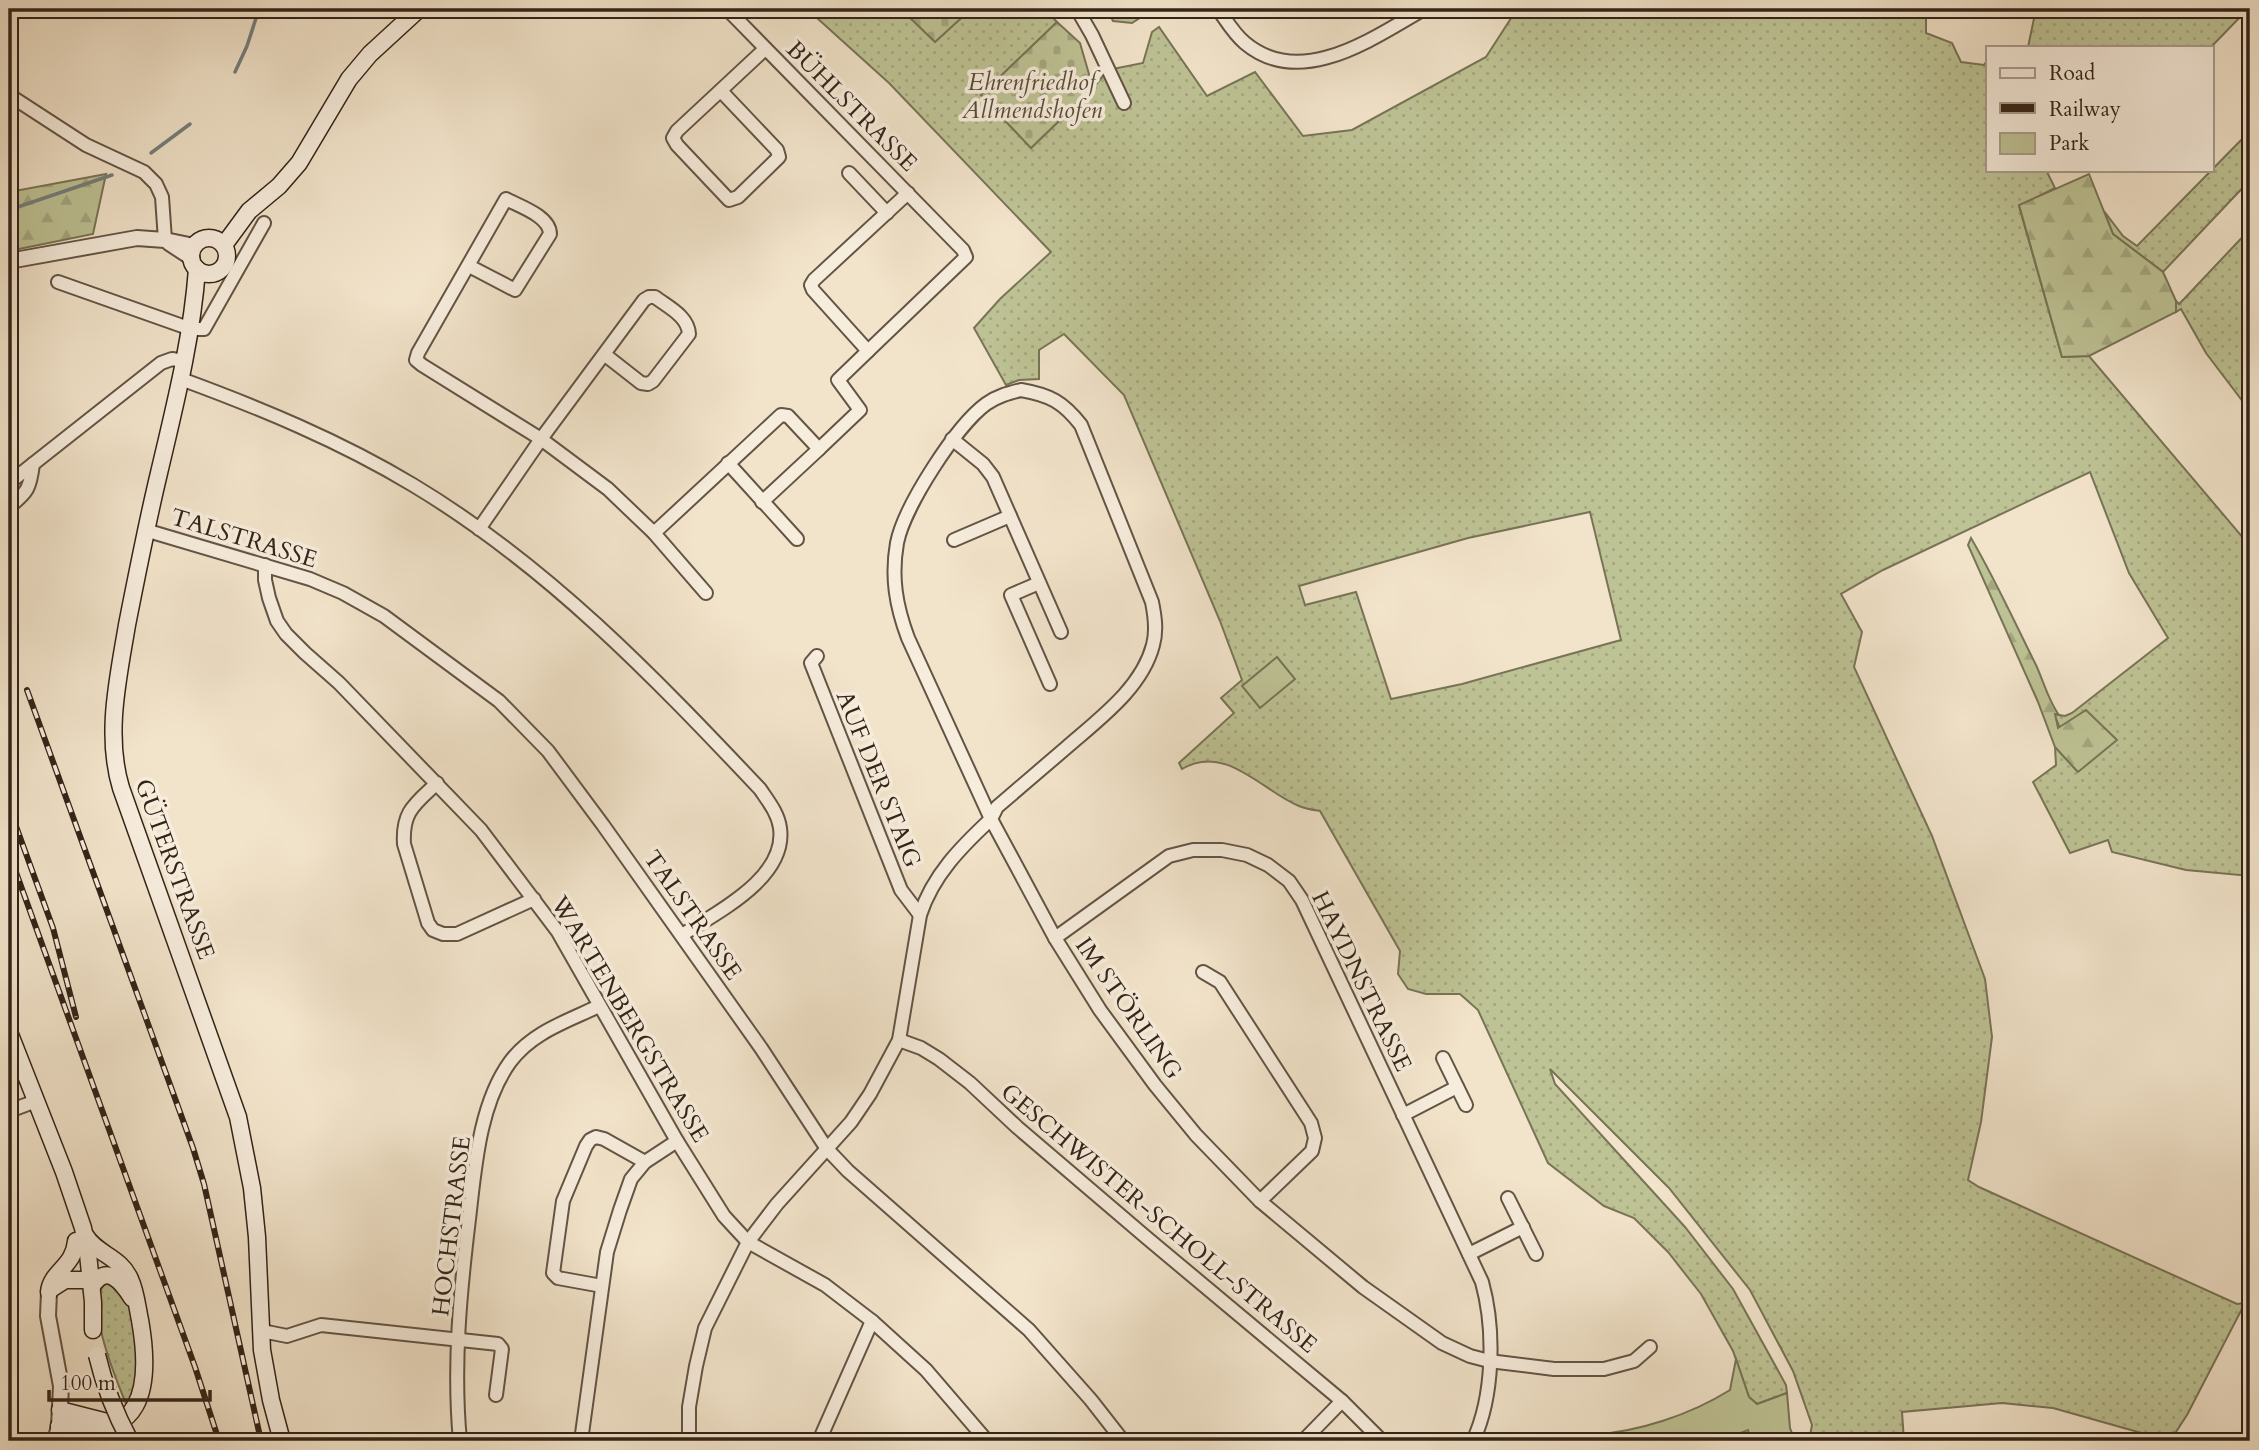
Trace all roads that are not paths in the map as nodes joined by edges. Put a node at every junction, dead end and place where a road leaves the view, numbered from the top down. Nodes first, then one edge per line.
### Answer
1 (419, 9) edge
2 (727, 9) edge
3 (1077, 9) edge
4 (1218, 9) edge
5 (1424, 9) edge
6 (765, 49) junction
7 (721, 91) junction
8 (9, 95) edge
9 (1124, 103) dead end
10 (849, 173) dead end
11 (908, 193) junction
12 (887, 213) junction
13 (264, 223) dead end
14 (165, 240) junction
15 (218, 241) junction
16 (9, 261) edge
17 (198, 262) junction
18 (469, 266) junction
19 (58, 282) dead end
20 (191, 329) junction
21 (868, 351) junction
22 (604, 354) junction
23 (184, 360) junction
24 (181, 379) junction
25 (541, 439) junction
26 (952, 439) junction
27 (819, 449) junction
28 (728, 463) junction
29 (33, 464) junction
30 (9, 483) edge
31 (762, 502) junction
32 (9, 507) edge
33 (1010, 516) junction
34 (479, 529) junction
35 (145, 530) junction
36 (654, 533) junction
37 (797, 540) dead end
38 (954, 540) dead end
39 (265, 565) junction
40 (1039, 583) junction
41 (706, 593) dead end
42 (1061, 632) dead end
43 (817, 656) dead end
44 (1050, 684) dead end
45 (437, 783) junction
46 (991, 819) junction
47 (534, 899) junction
48 (920, 915) junction
49 (682, 935) junction
50 (1055, 938) junction
51 (1203, 972) dead end
52 (599, 1006) junction
53 (9, 1031) edge
54 (899, 1040) junction
55 (1443, 1058) dead end
56 (9, 1060) edge
57 (1457, 1087) junction
58 (31, 1103) junction
59 (1466, 1105) dead end
60 (9, 1111) edge
61 (1404, 1115) junction
62 (677, 1141) junction
63 (827, 1149) junction
64 (645, 1162) junction
65 (1508, 1198) dead end
66 (1260, 1201) junction
67 (1523, 1227) junction
68 (80, 1237) junction
69 (748, 1242) junction
70 (1469, 1254) junction
71 (1536, 1254) dead end
72 (88, 1283) junction
73 (602, 1286) junction
74 (49, 1292) junction
75 (139, 1316) junction
76 (872, 1321) junction
77 (262, 1331) junction
78 (458, 1340) junction
79 (1650, 1347) dead end
80 (1489, 1362) junction
81 (496, 1395) dead end
82 (1342, 1401) junction
83 (114, 1423) junction
84 (60, 1430) edge
85 (130, 1441) edge
86 (282, 1441) edge
87 (460, 1441) edge
88 (581, 1441) edge
89 (689, 1441) edge
90 (819, 1441) edge
91 (987, 1441) edge
92 (1122, 1441) edge
93 (1304, 1441) edge
94 (1382, 1441) edge
95 (1473, 1441) edge

1 - 15 main road
2 - 6 street, BÜHLSTRASSE
3 - 9 street
4 - 5 street
6 - 7 street, BÜHLSTRASSE
6 - 11 street, BÜHLSTRASSE
7 - 7 street, BÜHLSTRASSE
8 - 14 street
10 - 12 street, BÜHLSTRASSE
11 - 12 street, BÜHLSTRASSE
11 - 21 street, BÜHLSTRASSE
12 - 21 street, BÜHLSTRASSE
13 - 20 street
14 - 16 street
14 - 17 street
15 - 17 main road
15 - 17 main road, GÜTERSTRASSE
17 - 20 main road, GÜTERSTRASSE
18 - 18 street
18 - 25 street
19 - 20 street
20 - 23 main road, GÜTERSTRASSE
21 - 27 street, BÜHLSTRASSE
22 - 22 street
22 - 25 street
23 - 24 main road, GÜTERSTRASSE
23 - 29 street
24 - 34 street
24 - 35 main road, GÜTERSTRASSE
25 - 34 street
25 - 36 street
26 - 33 street
26 - 46 street, IM STÖRLING
26 - 46 street, IM STÖRLING
27 - 28 street
27 - 31 street
28 - 31 street
28 - 36 street
29 - 30 street
29 - 32 street
31 - 37 street
33 - 38 street
33 - 40 street
34 - 49 street
35 - 39 street, TALSTRASSE
35 - 77 main road, GÜTERSTRASSE
36 - 41 street
39 - 45 street, WARTENBERGSTRASSE
39 - 49 street, TALSTRASSE
40 - 42 street
40 - 44 street
43 - 48 street, AUF DER STAIG
45 - 47 street, WARTENBERGSTRASSE
45 - 47 street
46 - 48 street, IM STÖRLING
46 - 50 street, IM STÖRLING
47 - 52 street, WARTENBERGSTRASSE
48 - 54 street, IM STÖRLING
49 - 63 street, TALSTRASSE
50 - 61 street, HAYDNSTRASSE
50 - 66 street, IM STÖRLING
51 - 66 street
52 - 62 street, WARTENBERGSTRASSE
52 - 78 street, HOCHSTRASSE
53 - 58 main road
54 - 63 street, IM STÖRLING
54 - 82 street, GESCHWISTER-SCHOLL-STRASSE
55 - 57 street, HAYDNSTRASSE
56 - 58 main road
57 - 59 street, HAYDNSTRASSE
57 - 61 street
58 - 60 street
58 - 68 main road
61 - 70 street, HAYDNSTRASSE
62 - 64 street
62 - 69 street, WARTENBERGSTRASSE
63 - 69 street, IM STÖRLING
63 - 92 street, TALSTRASSE
64 - 73 street
64 - 73 street
65 - 67 street
66 - 80 street, IM STÖRLING
67 - 70 street
67 - 71 street
68 - 72 main road
68 - 74 main road
68 - 75 main road
69 - 76 street, WARTENBERGSTRASSE
69 - 89 street, IM STÖRLING
70 - 80 street, HAYDNSTRASSE
72 - 74 main road
72 - 75 main road
72 - 85 main road, bridge
73 - 88 street
74 - 84 street
75 - 83 main road
76 - 90 street
76 - 91 street, WARTENBERGSTRASSE
77 - 78 street
77 - 86 main road, GÜTERSTRASSE
78 - 81 street, HOCHSTRASSE
78 - 87 street, HOCHSTRASSE
79 - 80 street, IM STÖRLING
80 - 95 street, HAYDNSTRASSE
82 - 93 street
82 - 94 street, GESCHWISTER-SCHOLL-STRASSE
83 - 84 main road
83 - 84 main road

